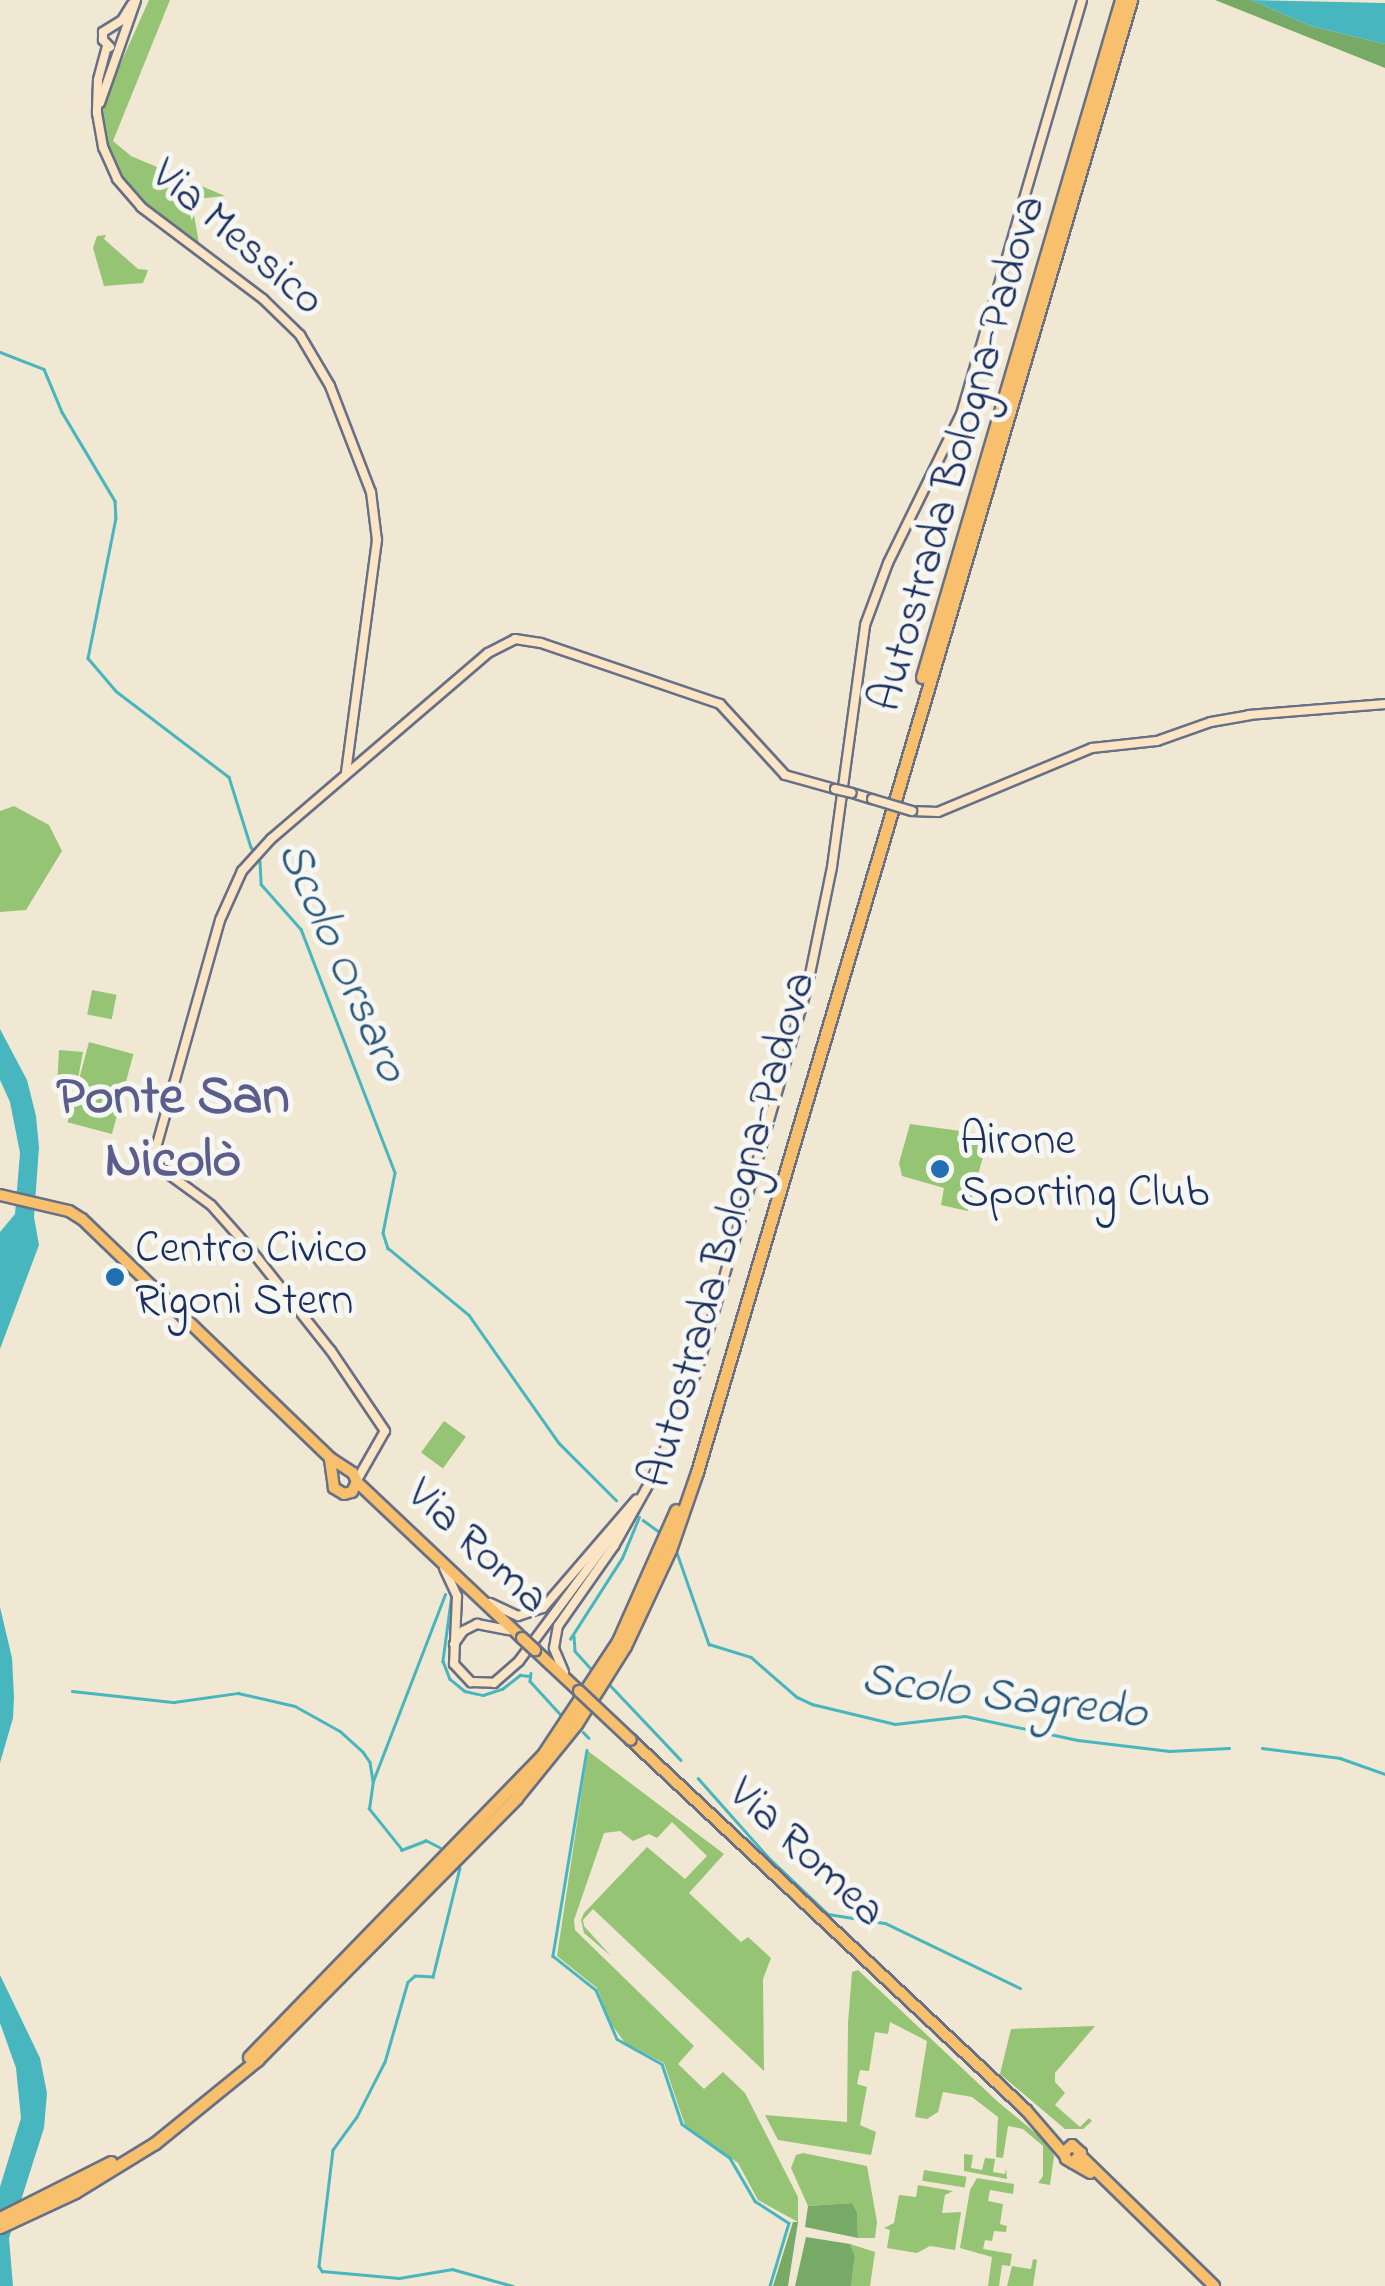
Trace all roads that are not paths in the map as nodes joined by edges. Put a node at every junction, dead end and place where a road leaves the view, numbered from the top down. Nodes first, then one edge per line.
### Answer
1 (135, 0) edge
2 (1082, 0) edge
3 (1122, 0) edge
4 (1131, 0) edge
5 (114, 25) junction
6 (125, 34) junction
7 (107, 46) junction
8 (119, 47) junction
9 (97, 113) junction
10 (1385, 704) edge
11 (351, 755) junction
12 (364, 761) junction
13 (349, 766) junction
14 (339, 781) junction
15 (0, 1195) edge
16 (330, 1458) junction
17 (354, 1475) junction
18 (334, 1477) junction
19 (645, 1489) junction
20 (348, 1493) junction
21 (370, 1497) junction
22 (440, 1560) junction
23 (475, 1593) junction
24 (498, 1621) junction
25 (452, 1648) junction
26 (535, 1650) joint
27 (579, 1691) junction
28 (73, 2188) junction
29 (0, 2218) edge
30 (0, 2227) edge
31 (1214, 2286) edge

1 - 5 street, Via Messico
1 - 6 street, Via Messico
2 - 19 street
3 - 28 highway, Autostrada Bologna-Padova
4 - 28 highway, Autostrada Bologna-Padova
5 - 6 street
5 - 7 street, Via Messico
6 - 8 street, Via Messico
7 - 8 street
7 - 9 street, Via Messico
8 - 9 street, Via Messico
9 - 11 street, Via Messico
10 - 12 street, bridge
11 - 12 street
11 - 13 street, Via Messico
12 - 13 street
12 - 14 street
13 - 14 street
14 - 17 street
15 - 16 main road, Via Roma
16 - 17 main road, Via Roma
16 - 18 main road
17 - 18 main road
17 - 20 main road
17 - 21 main road, Via Roma
18 - 20 main road
19 - 23 street
19 - 25 street
19 - 27 street
20 - 21 main road, Via Roma
21 - 22 main road, Via Roma
22 - 23 main road, Via Roma
22 - 25 street
23 - 24 main road, Via Roma
24 - 25 street
24 - 26 main road, Via Roma, bridge
26 - 27 main road, Via Romea
27 - 31 main road, Via Romea, bridge
28 - 29 highway, Autostrada Bologna-Padova
28 - 30 highway, Autostrada Bologna-Padova

